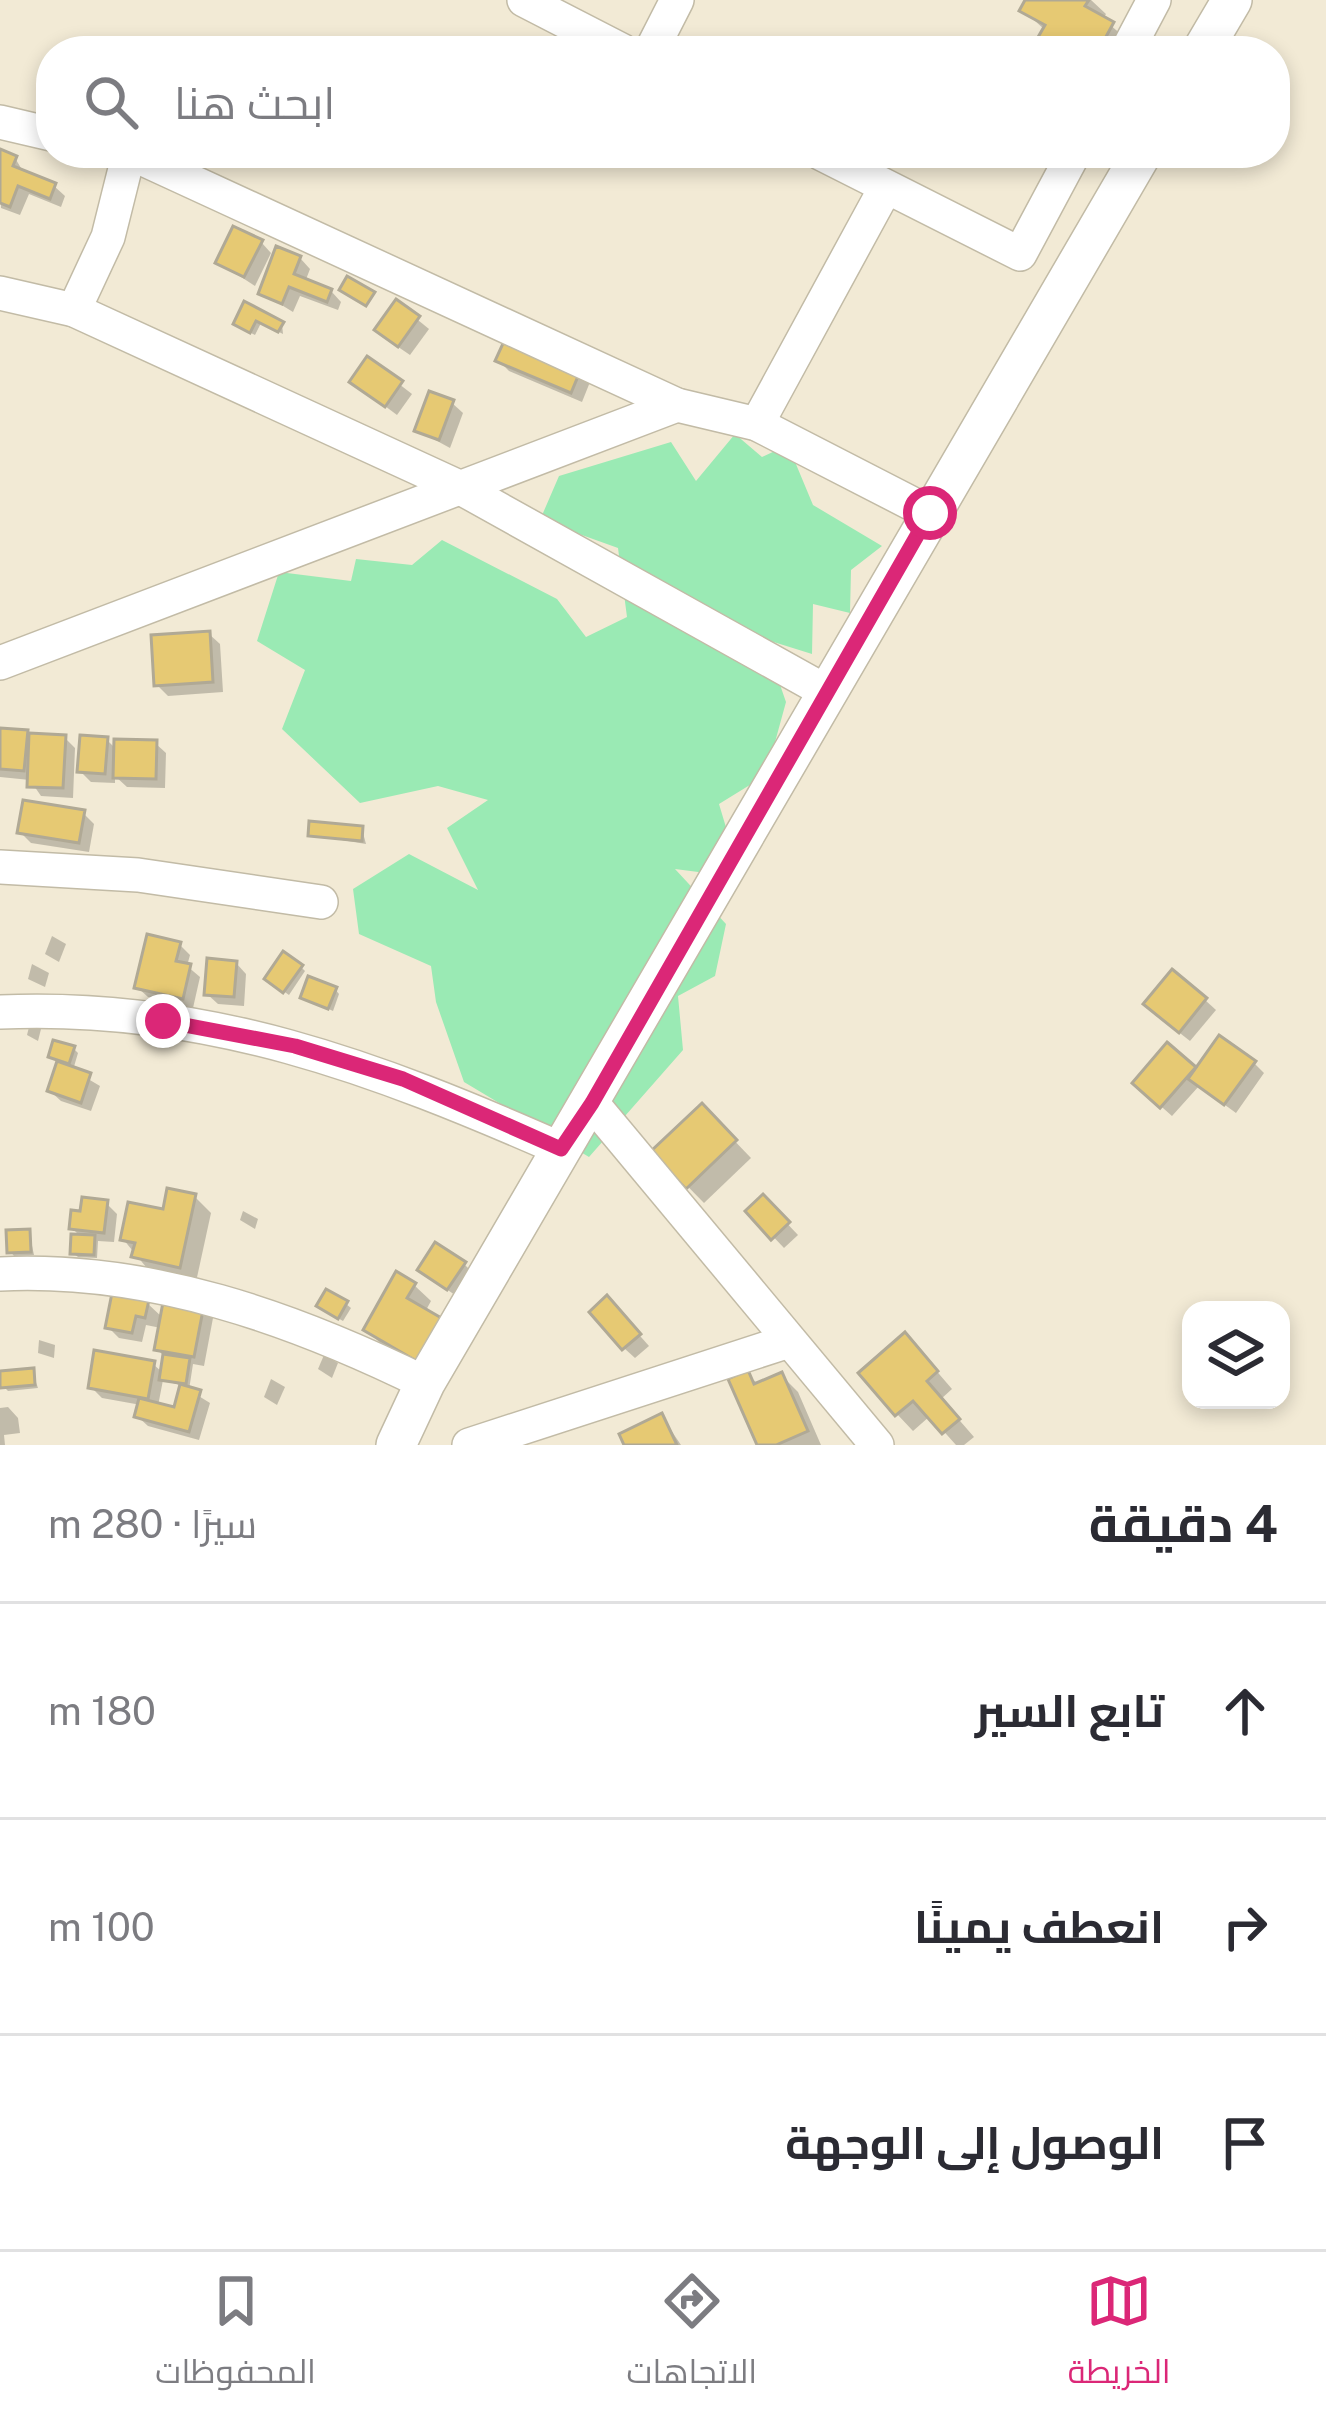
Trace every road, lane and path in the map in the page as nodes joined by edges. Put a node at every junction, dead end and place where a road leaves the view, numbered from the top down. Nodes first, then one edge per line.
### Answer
1 (524, 0) edge
2 (677, 0) edge
3 (1154, 0) edge
4 (1232, 0) edge
5 (594, 36) edge
6 (659, 36) edge
7 (1135, 36) edge
8 (1211, 36) edge
9 (0, 122) edge
10 (36, 130) edge
11 (125, 168) edge
12 (162, 168) edge
13 (849, 168) edge
14 (1065, 168) edge
15 (1133, 168) edge
16 (886, 187) junction
17 (0, 293) edge
18 (74, 310) junction
19 (676, 405) junction
20 (757, 424) junction
21 (459, 487) junction
22 (930, 513) junction
23 (0, 663) edge
24 (825, 692) junction
25 (0, 867) edge
26 (321, 902) dead end
27 (0, 1012) edge
28 (592, 1103) junction
29 (561, 1149) junction
30 (0, 1274) edge
31 (789, 1341) junction
32 (425, 1384) junction
33 (396, 1445) edge
34 (469, 1445) edge
35 (877, 1445) edge

1 - 5 street
2 - 6 street
3 - 7 street
4 - 8 main road
9 - 10 street
11 - 18 street
12 - 19 street
13 - 16 street
14 - 16 street
15 - 22 main road
16 - 20 street
17 - 18 street
18 - 21 street
19 - 20 street
19 - 21 street
20 - 22 street
21 - 23 street
21 - 24 street
22 - 24 main road
24 - 28 main road
25 - 26 street
27 - 29 street
28 - 29 main road
28 - 31 street
29 - 32 main road
30 - 32 street
31 - 34 street
31 - 35 street
32 - 33 main road

